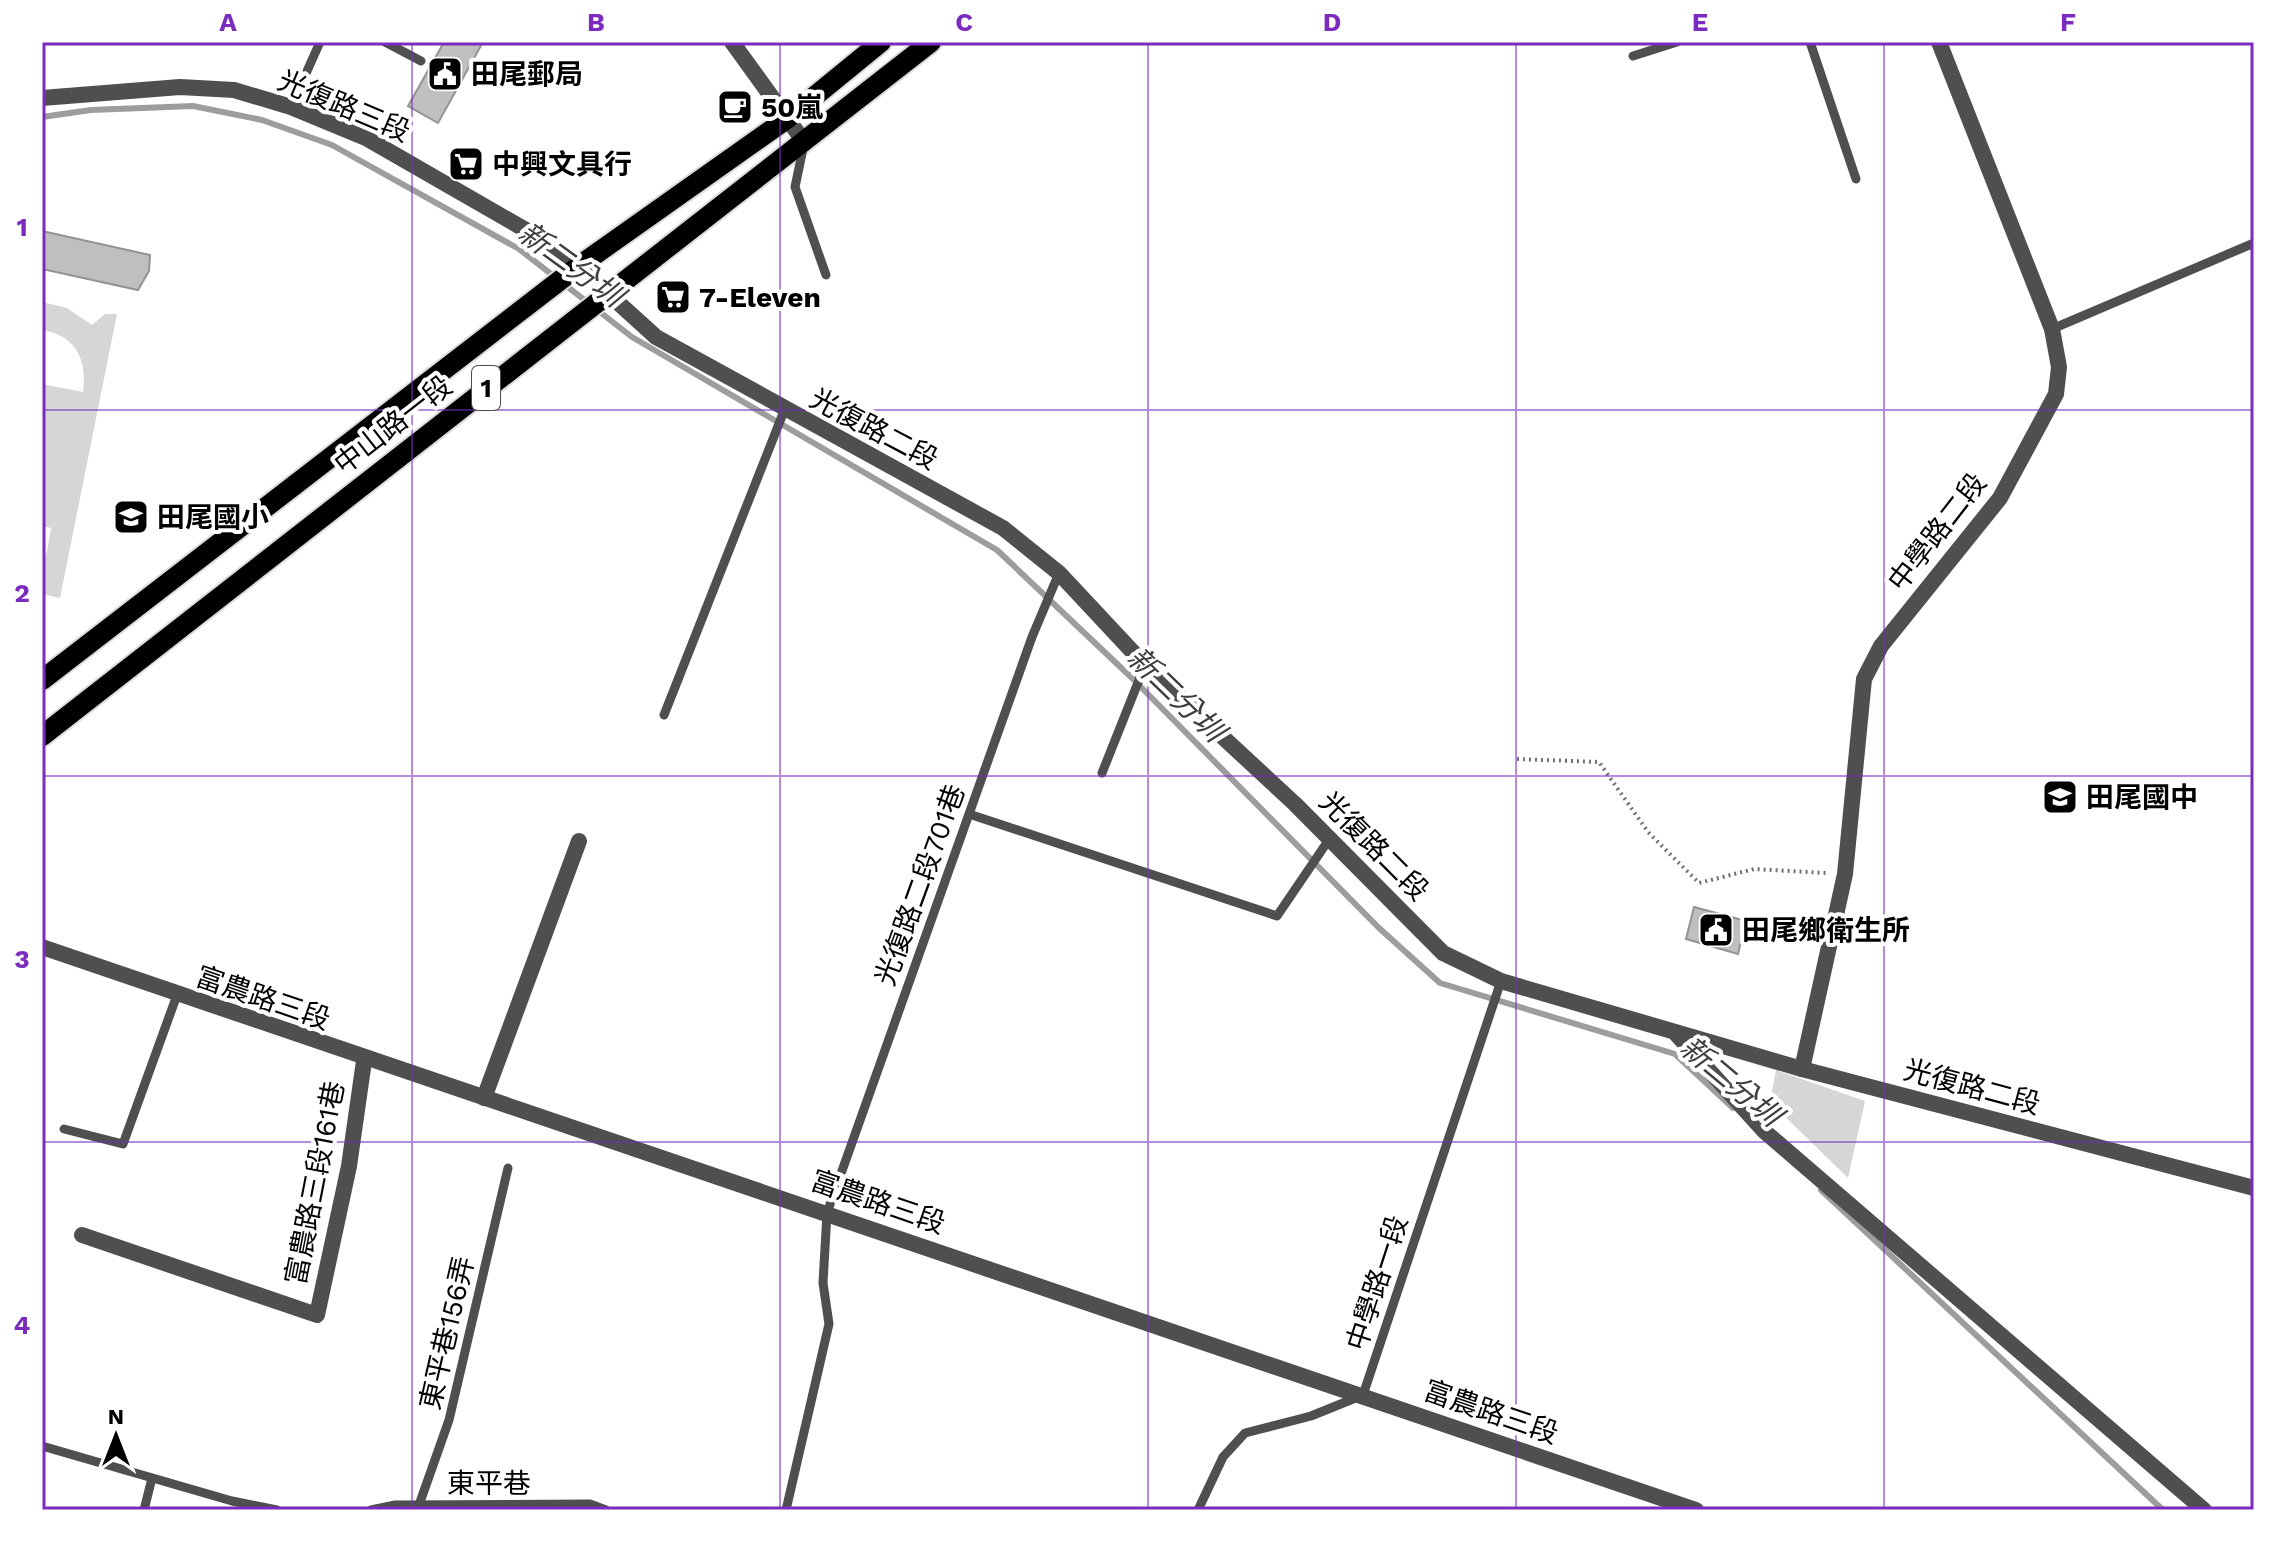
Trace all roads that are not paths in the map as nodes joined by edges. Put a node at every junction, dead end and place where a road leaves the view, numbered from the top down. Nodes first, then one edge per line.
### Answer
1 (320, 42) edge
2 (385, 42) edge
3 (732, 42) edge
4 (881, 42) edge
5 (931, 42) edge
6 (1677, 42) edge
7 (1810, 42) edge
8 (1939, 42) edge
9 (1633, 56) dead end
10 (421, 61) dead end
11 (42, 98) edge
12 (291, 107) junction
13 (788, 118) junction
14 (805, 143) junction
15 (1856, 179) dead end
16 (2254, 243) edge
17 (826, 275) dead end
18 (592, 280) junction
19 (2052, 329) junction
20 (784, 411) junction
21 (1059, 573) junction
22 (1145, 665) junction
23 (42, 680) edge
24 (664, 715) dead end
25 (42, 736) edge
26 (1102, 773) dead end
27 (969, 814) junction
28 (1330, 838) junction
29 (579, 841) dead end
30 (42, 947) edge
31 (1501, 981) junction
32 (177, 995) junction
33 (1677, 1035) junction
34 (364, 1061) junction
35 (1802, 1069) junction
36 (484, 1098) junction
37 (64, 1129) dead end
38 (508, 1168) dead end
39 (2254, 1188) edge
40 (827, 1213) junction
41 (82, 1235) dead end
42 (1363, 1395) junction
43 (42, 1446) edge
44 (152, 1478) junction
45 (419, 1505) junction
46 (144, 1510) edge
47 (277, 1510) edge
48 (371, 1510) edge
49 (606, 1510) edge
50 (786, 1510) edge
51 (1198, 1510) edge
52 (1696, 1510) edge
53 (2204, 1510) edge

1 - 12 lane
2 - 10 lane
3 - 13 street
4 - 13 main road, 中山路一段 / 1
5 - 14 main road, 中山路一段 / 1
6 - 9 lane
7 - 15 lane
8 - 19 street, 中學路二段
11 - 12 street, 光復路三段
12 - 18 street, 光復路三段
13 - 14 street
13 - 18 main road, 中山路一段 / 1
14 - 17 lane
14 - 18 main road, 中山路一段 / 1
16 - 19 lane
18 - 20 street, 光復路二段
18 - 23 main road, 中山路一段 / 1
18 - 25 main road, 中山路一段 / 1
19 - 35 street, 中學路二段
20 - 21 street, 光復路二段
20 - 24 lane
21 - 22 street, 光復路二段
21 - 27 lane, 光復路二段701巷
22 - 26 lane
22 - 28 street, 光復路二段
27 - 28 lane
27 - 40 lane, 光復路二段701巷
28 - 31 street, 光復路二段
29 - 36 street
30 - 32 street, 富農路三段
31 - 33 street, 光復路二段
31 - 42 lane, 中學路一段
32 - 34 street, 富農路三段
32 - 37 lane
33 - 35 street, 光復路二段
33 - 53 street
34 - 36 street, 富農路三段
34 - 41 street, 富農路三段161巷
35 - 39 street, 光復路二段
36 - 40 street, 富農路三段
38 - 45 lane, 東平巷156弄
40 - 42 street, 富農路三段
40 - 50 lane, 光復路二段701巷
42 - 51 lane, 中學路一段
42 - 52 street, 富農路三段
43 - 44 lane
44 - 46 lane
44 - 47 lane
45 - 48 lane, 東平巷
45 - 49 lane, 東平巷

